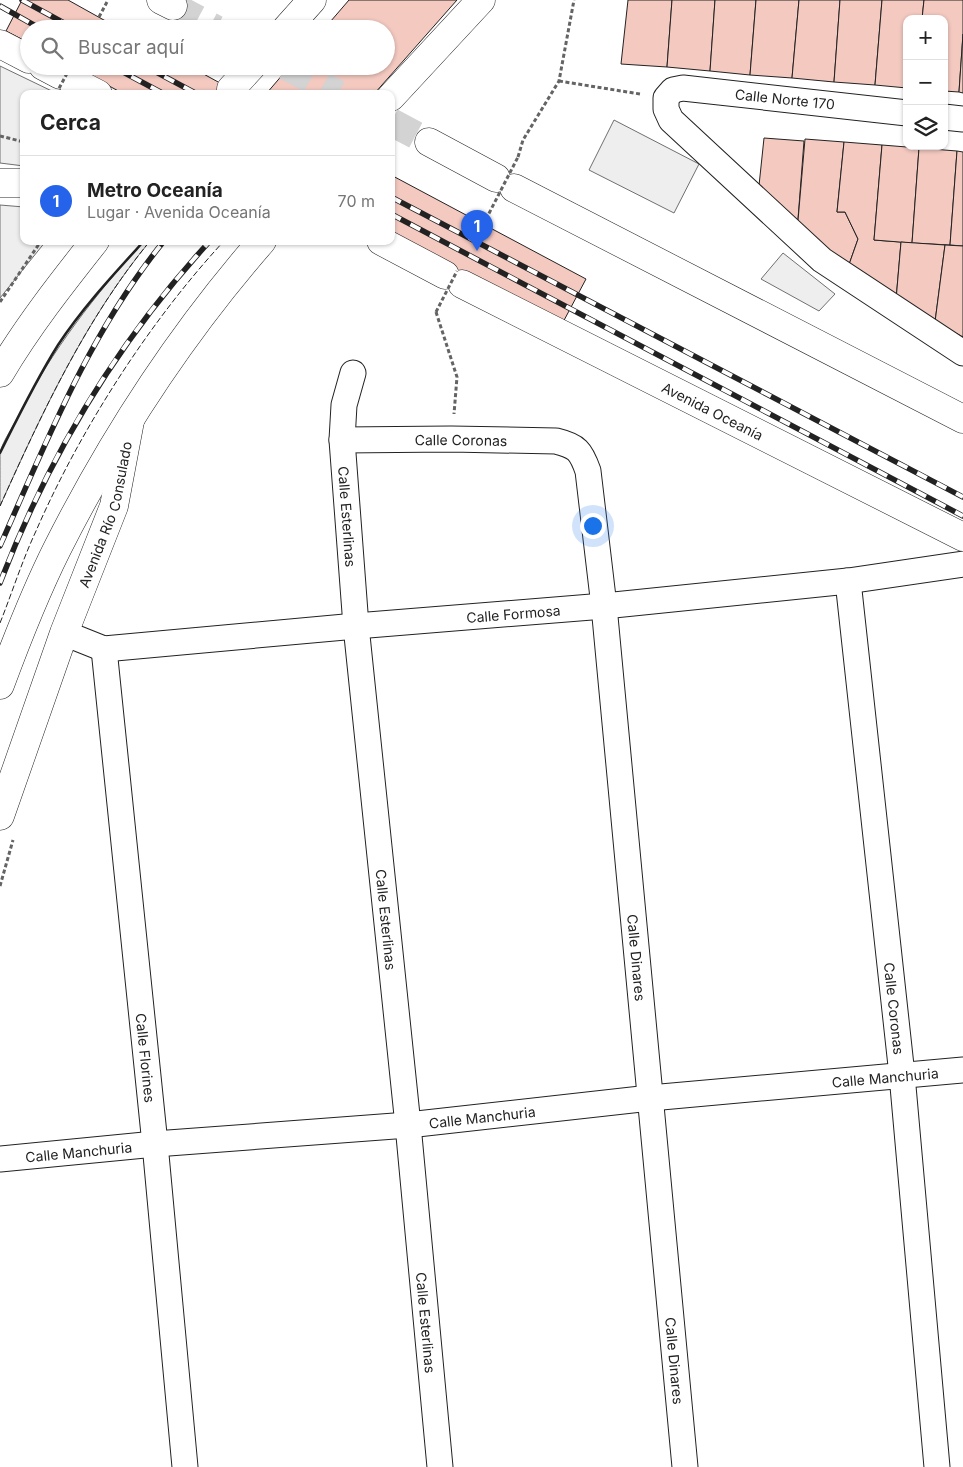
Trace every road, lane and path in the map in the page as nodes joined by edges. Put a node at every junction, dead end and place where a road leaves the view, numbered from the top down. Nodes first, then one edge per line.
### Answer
1 (108, 0) edge
2 (312, 0) edge
3 (481, 0) edge
4 (574, 0) edge
5 (99, 17) dead end
6 (294, 20) edge
7 (0, 44) edge
8 (20, 54) edge
9 (244, 75) edge
10 (60, 76) edge
11 (559, 81) junction
12 (231, 89) dead end
13 (90, 90) edge
14 (395, 93) edge
15 (666, 98) junction
16 (903, 113) edge
17 (948, 117) edge
18 (963, 119) edge
19 (0, 136) edge
20 (20, 141) edge
21 (429, 142) tunnel mouth
22 (0, 183) edge
23 (20, 183) edge
24 (482, 225) dead end
25 (38, 245) edge
26 (92, 245) edge
27 (259, 245) edge
28 (389, 245) edge
29 (455, 277) junction
30 (0, 302) edge
31 (963, 353) edge
32 (0, 373) edge
33 (353, 373) dead end
34 (131, 415) junction
35 (963, 419) edge
36 (452, 439) junction
37 (342, 440) junction
38 (578, 450) joint
39 (963, 537) edge
40 (963, 564) edge
41 (848, 581) junction
42 (604, 606) junction
43 (356, 626) junction
44 (64, 633) junction
45 (104, 649) junction
46 (0, 685) edge
47 (0, 816) edge
48 (963, 1070) edge
49 (902, 1075) junction
50 (650, 1098) junction
51 (408, 1125) junction
52 (155, 1144) junction
53 (0, 1159) edge
54 (185, 1467) edge
55 (440, 1467) edge
56 (685, 1467) edge
57 (937, 1467) edge

1 - 5 path
2 - 6 main road
3 - 14 main road
4 - 11 path
7 - 8 main road
9 - 12 main road
10 - 13 main road
11 - 15 path
11 - 24 path, bridge
15 - 16 street, Calle Norte 170
15 - 31 street
17 - 18 street
19 - 20 path
21 - 35 main road
22 - 23 main road
25 - 30 path
26 - 32 main road
27 - 34 main road, Avenida Río Consulado
28 - 29 main road, Avenida Oceanía
29 - 36 path, bridge
29 - 39 main road, Avenida Oceanía
33 - 37 street, Calle Esterlinas
34 - 44 main road, Avenida Río Consulado
34 - 46 main road
36 - 37 street, Calle Coronas
36 - 38 street, Calle Coronas
37 - 43 street, Calle Esterlinas
38 - 42 street, Calle Dinares
40 - 41 street, Calle Formosa
41 - 42 street, Calle Formosa
41 - 49 street, Calle Coronas
42 - 43 street, Calle Formosa
42 - 50 street, Calle Dinares
43 - 45 street, Calle Formosa
43 - 51 street, Calle Esterlinas
44 - 45 street, Calle Formosa
44 - 47 main road, Avenida Río Consulado
45 - 52 street, Calle Florines
48 - 49 street, Calle Manchuria
49 - 50 street, Calle Manchuria
49 - 57 street, Calle Coronas
50 - 51 street, Calle Manchuria
50 - 56 street, Calle Dinares
51 - 52 street, Calle Manchuria
51 - 55 street, Calle Esterlinas
52 - 53 street, Calle Manchuria
52 - 54 street, Calle Florines

